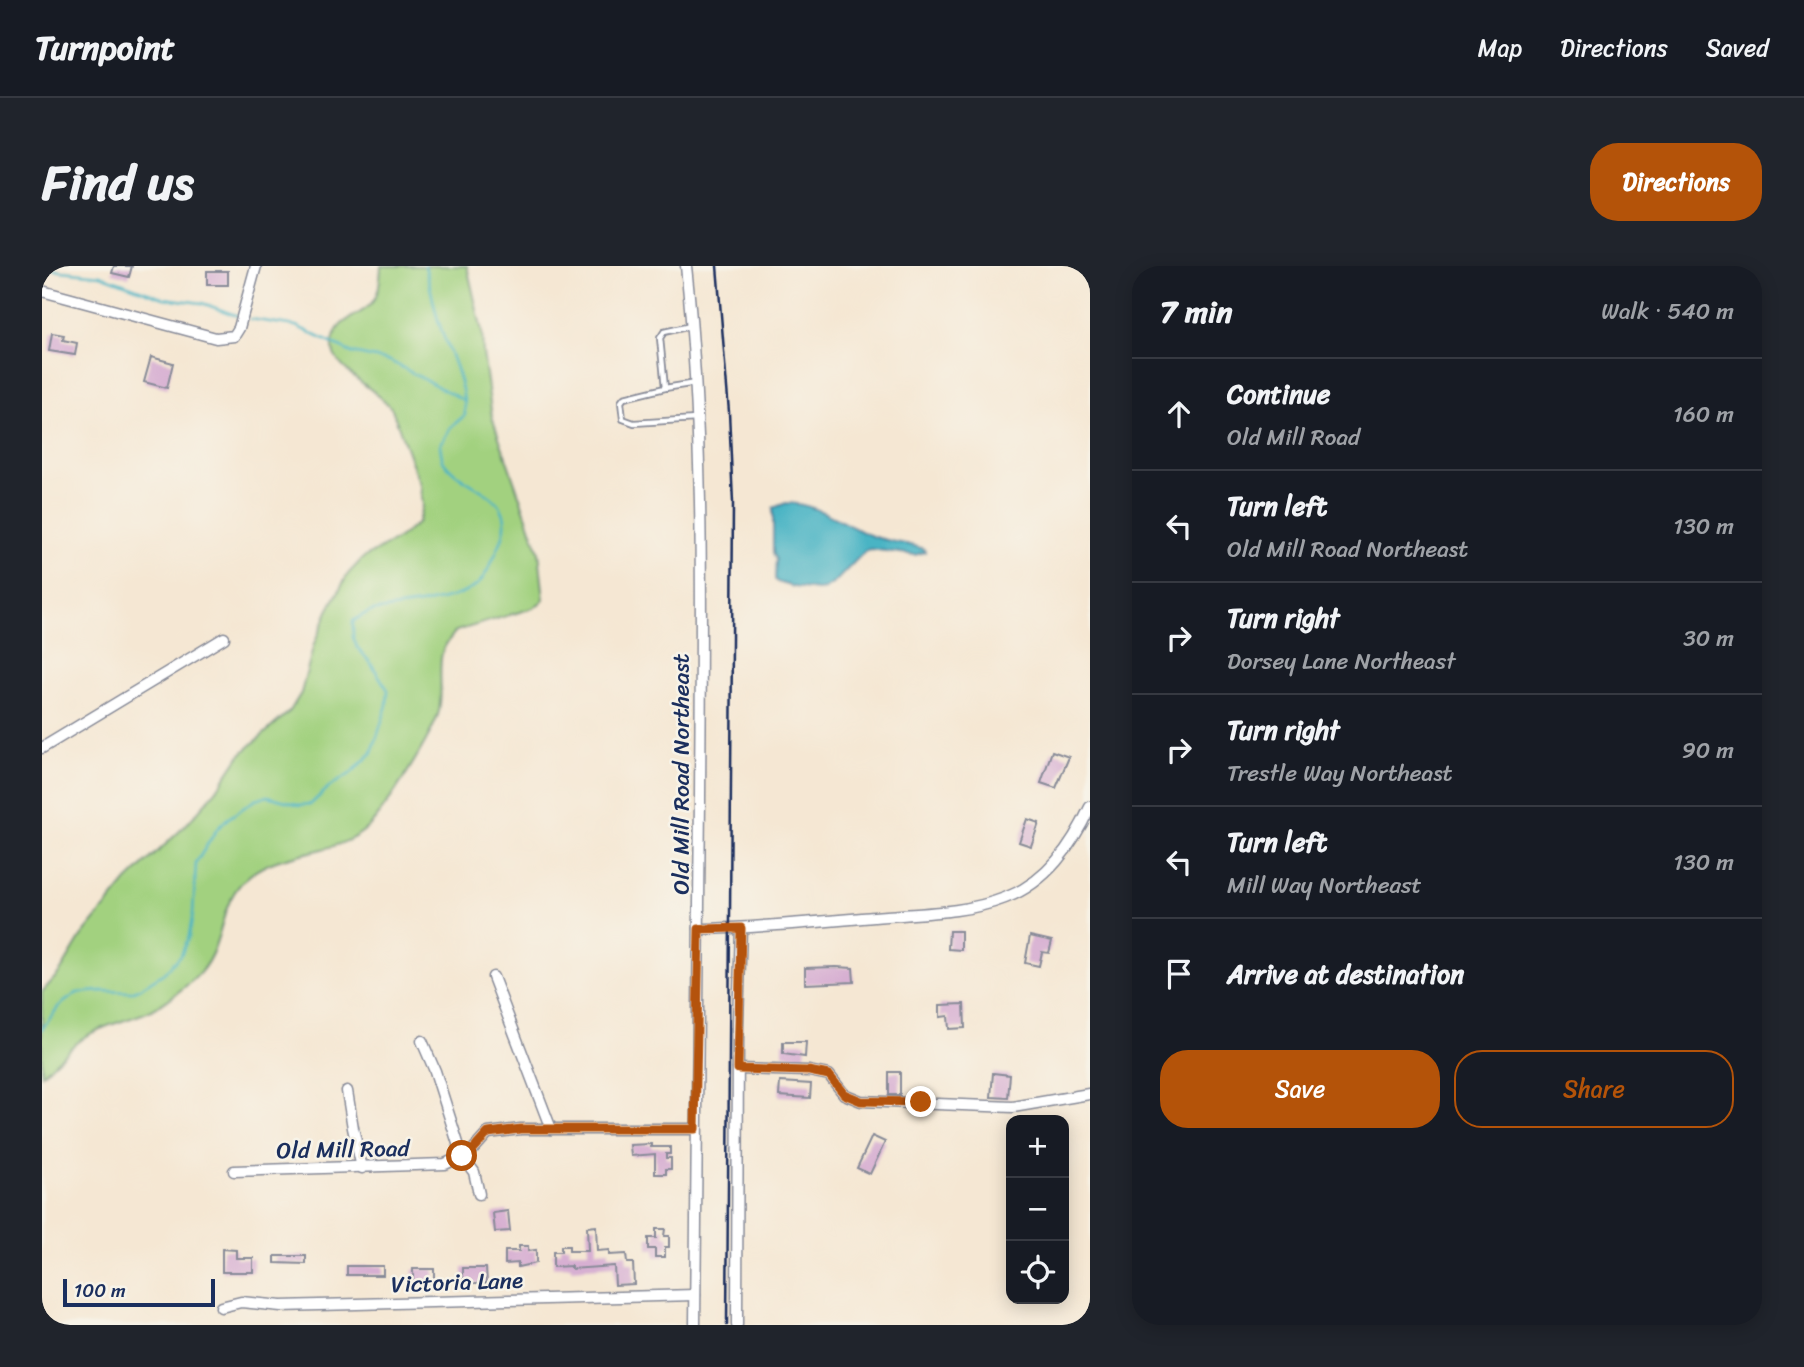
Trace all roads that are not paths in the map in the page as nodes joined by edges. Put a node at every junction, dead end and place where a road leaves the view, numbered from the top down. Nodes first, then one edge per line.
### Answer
1 (256, 266) edge
2 (686, 266) edge
3 (42, 291) edge
4 (692, 326) junction
5 (697, 383) junction
6 (665, 388) junction
7 (699, 419) junction
8 (224, 638) dead end
9 (47, 746) edge
10 (1090, 807) edge
11 (741, 928) junction
12 (699, 929) junction
13 (493, 977) dead end
14 (422, 1041) dead end
15 (738, 1069) junction
16 (347, 1091) dead end
17 (1089, 1094) edge
18 (551, 1129) junction
19 (695, 1129) junction
20 (462, 1156) junction
21 (362, 1168) junction
22 (234, 1171) dead end
23 (479, 1194) dead end
24 (695, 1295) junction
25 (221, 1307) dead end
26 (695, 1325) edge
27 (737, 1325) edge

1 - 3 street
2 - 4 street, Old Mill Road Northeast
4 - 5 street, Old Mill Road Northeast
4 - 6 lane
5 - 6 lane
5 - 7 street, Old Mill Road Northeast
6 - 7 lane
7 - 12 street, Old Mill Road Northeast
8 - 9 street
10 - 11 street
11 - 12 street
11 - 15 street
12 - 19 street, Old Mill Road Northeast
13 - 18 street
14 - 20 street
15 - 17 street
15 - 27 street
16 - 21 street
18 - 19 street, Old Mill Road
18 - 20 street, Old Mill Road
19 - 24 street, Old Mill Road Northeast
20 - 21 street, Old Mill Road
20 - 23 street
21 - 22 street, Old Mill Road
24 - 25 street, Victoria Lane
24 - 26 street, Old Mill Road Northeast

